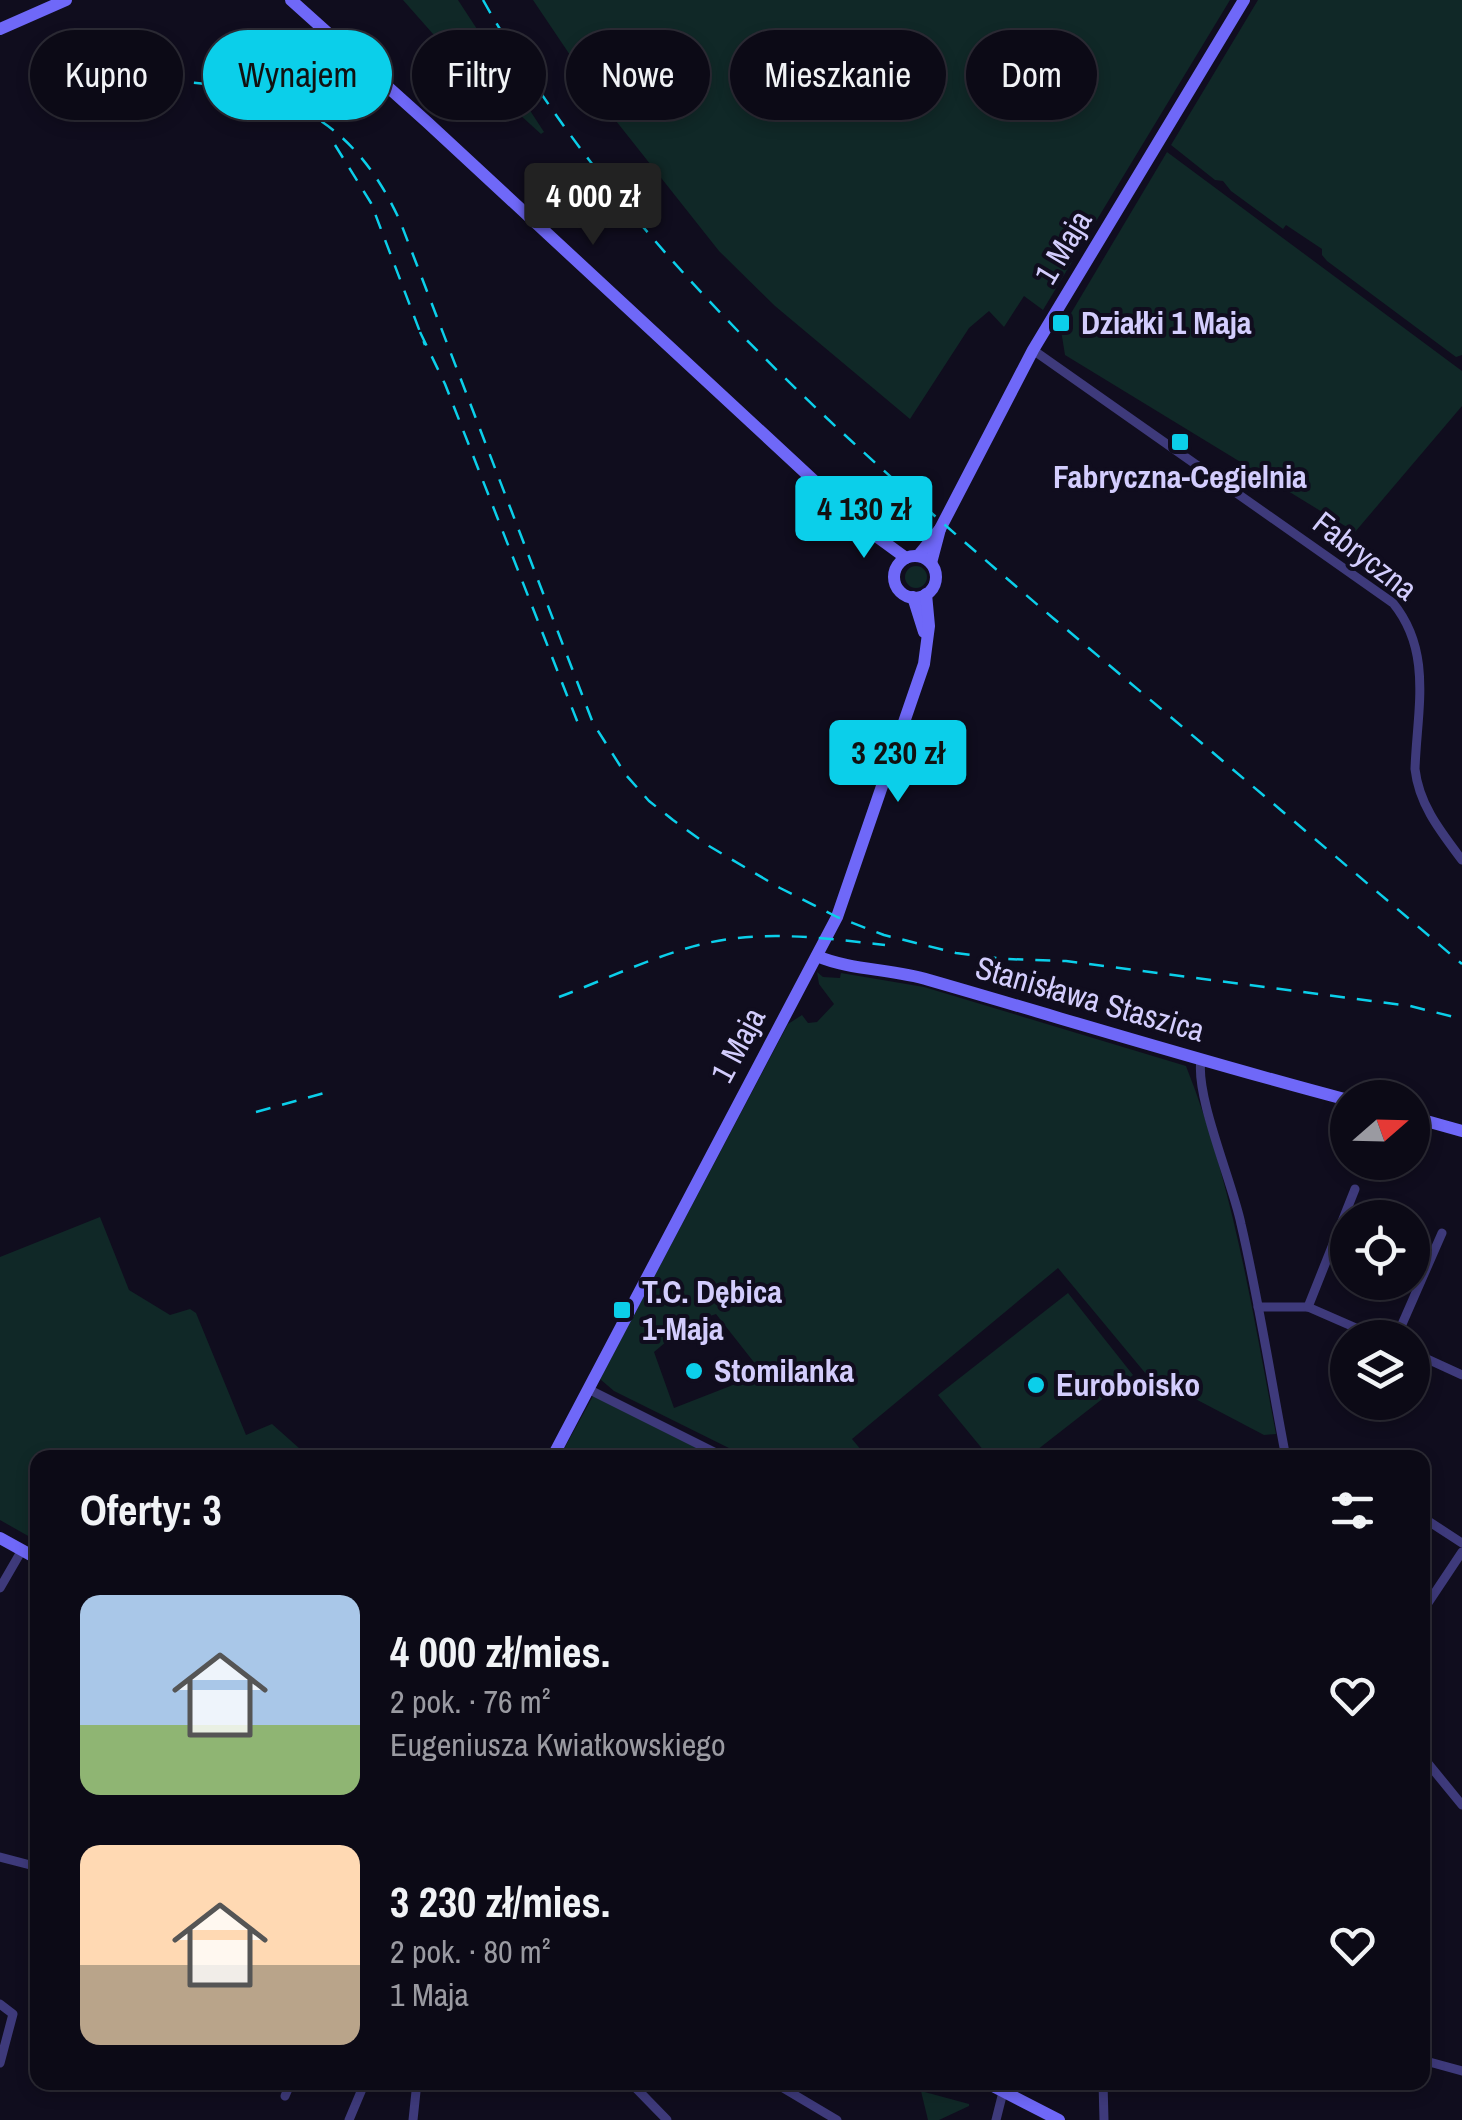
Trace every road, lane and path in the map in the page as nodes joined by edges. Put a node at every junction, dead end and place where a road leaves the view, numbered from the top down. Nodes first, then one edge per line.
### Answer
1 (66, 0) edge
2 (290, 0) edge
3 (1244, 0) edge
4 (0, 28) edge
5 (1033, 350) junction
6 (913, 561) junction
7 (919, 596) junction
8 (1462, 860) edge
9 (817, 956) junction
10 (1202, 1060) junction
11 (1330, 1095) edge
12 (1430, 1123) edge
13 (1462, 1131) edge
14 (1355, 1190) dead end
15 (1442, 1233) dead end
16 (1258, 1307) junction
17 (1308, 1307) junction
18 (1338, 1320) edge
19 (1404, 1320) edge
20 (1430, 1360) edge
21 (1462, 1374) edge
22 (588, 1389) junction
23 (556, 1450) edge
24 (710, 1450) edge
25 (1285, 1450) edge
26 (1430, 1522) edge
27 (0, 1538) edge
28 (1462, 1543) edge
29 (22, 1550) junction
30 (1462, 1552) edge
31 (30, 1554) edge
32 (0, 1588) edge
33 (1430, 1600) edge
34 (1430, 1766) edge
35 (1462, 1805) edge
36 (0, 1857) edge
37 (30, 1865) edge
38 (0, 2004) edge
39 (1430, 2062) edge
40 (0, 2064) edge
41 (1462, 2071) edge
42 (287, 2090) edge
43 (362, 2090) edge
44 (417, 2090) edge
45 (638, 2090) edge
46 (786, 2090) edge
47 (999, 2090) edge
48 (1104, 2090) edge
49 (1003, 2092) junction
50 (284, 2096) dead end
51 (349, 2120) edge
52 (413, 2120) edge
53 (667, 2120) edge
54 (837, 2120) edge
55 (996, 2120) edge
56 (1059, 2120) edge
57 (1104, 2120) edge

1 - 4 street
2 - 6 street
3 - 5 street, 1 Maja
5 - 6 street, 1 Maja
5 - 8 street, Fabryczna
6 - 7 street
6 - 7 street
7 - 9 street, 1 Maja
9 - 10 street, Stanisława Staszica
9 - 22 street, 1 Maja
10 - 11 street, Stanisława Staszica
10 - 16 street
12 - 13 street
14 - 17 street
15 - 19 street
16 - 17 street
16 - 25 street
17 - 18 street
20 - 21 street
22 - 23 street, 1 Maja
22 - 24 street
26 - 28 street
27 - 29 street
29 - 31 street
29 - 32 street
30 - 33 street
34 - 35 street
36 - 37 street
38 - 40 street
39 - 41 street
42 - 50 street
43 - 51 street
44 - 52 street
45 - 53 street
46 - 54 street
47 - 49 street
48 - 57 street
49 - 55 street
49 - 56 street

